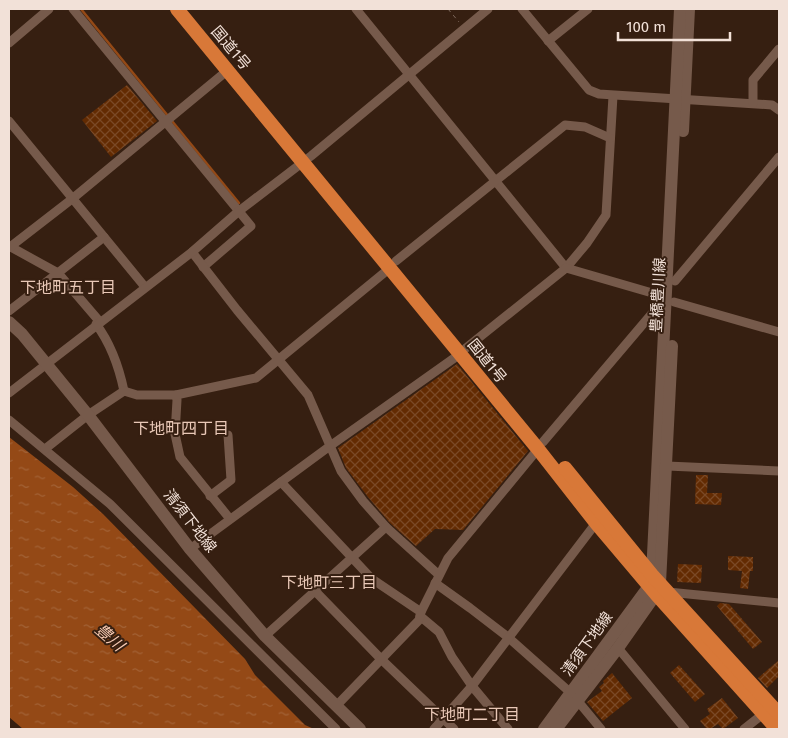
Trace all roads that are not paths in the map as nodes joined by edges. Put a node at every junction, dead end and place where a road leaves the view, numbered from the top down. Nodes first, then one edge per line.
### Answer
1 (49, 9) edge
2 (73, 9) edge
3 (177, 9) edge
4 (190, 9) edge
5 (356, 9) edge
6 (488, 9) edge
7 (522, 9) edge
8 (588, 9) edge
9 (680, 9) edge
10 (689, 9) edge
11 (548, 41) junction
12 (9, 43) edge
13 (779, 49) edge
14 (228, 70) junction
15 (409, 75) junction
16 (613, 96) junction
17 (680, 98) junction
18 (753, 103) junction
19 (779, 110) edge
20 (168, 119) junction
21 (9, 121) edge
22 (610, 138) junction
23 (779, 157) edge
24 (307, 159) junction
25 (496, 181) junction
26 (72, 198) junction
27 (239, 212) junction
28 (104, 237) junction
29 (9, 247) edge
30 (192, 252) junction
31 (393, 265) junction
32 (203, 267) junction
33 (566, 268) junction
34 (58, 273) junction
35 (675, 281) junction
36 (145, 287) junction
37 (670, 299) junction
38 (9, 311) edge
39 (9, 322) edge
40 (98, 323) junction
41 (779, 332) edge
42 (463, 351) junction
43 (278, 359) junction
44 (47, 364) junction
45 (124, 391) junction
46 (9, 393) edge
47 (176, 394) junction
48 (88, 416) junction
49 (9, 420) edge
50 (228, 435) dead end
51 (330, 446) junction
52 (540, 446) junction
53 (45, 448) junction
54 (667, 466) junction
55 (779, 471) edge
56 (281, 482) junction
57 (210, 496) junction
58 (230, 520) junction
59 (596, 523) junction
60 (386, 527) junction
61 (190, 549) junction
62 (352, 559) junction
63 (437, 579) junction
64 (657, 586) junction
65 (315, 591) junction
66 (779, 604) edge
67 (420, 614) junction
68 (266, 636) junction
69 (509, 638) junction
70 (618, 648) junction
71 (381, 659) junction
72 (472, 686) junction
73 (574, 697) junction
74 (336, 706) junction
75 (774, 709) edge
76 (443, 719) junction
77 (336, 729) edge
78 (360, 729) edge
79 (434, 729) edge
80 (454, 729) edge
81 (508, 729) edge
82 (544, 729) edge
83 (556, 729) edge
84 (601, 729) edge
85 (686, 729) edge
86 (744, 729) edge
87 (777, 729) edge

1 - 12 street
2 - 20 street
3 - 14 highway, 国道1号
4 - 24 highway, 国道1号
5 - 15 street
6 - 15 street
7 - 11 street
8 - 11 street
9 - 17 main road, 豊橋豊川線
10 - 17 main road, 豊橋豊川線
11 - 16 street
13 - 18 street
14 - 20 street
14 - 24 highway, 国道1号
15 - 24 street
15 - 25 street
16 - 17 street
16 - 22 street
17 - 18 street
17 - 35 main road, 豊橋豊川線
17 - 37 main road, 豊橋豊川線
18 - 19 street
20 - 26 street
20 - 27 street
21 - 26 street
22 - 25 street
22 - 33 street
23 - 35 street
24 - 27 street
24 - 31 highway, 国道1号
25 - 31 street
25 - 33 street
26 - 28 street
26 - 29 street
27 - 30 street
27 - 32 street
28 - 34 street
28 - 36 street
29 - 34 street
30 - 32 street
30 - 36 street
31 - 42 highway, 国道1号
31 - 43 street
32 - 43 street
33 - 37 street
33 - 42 street
34 - 38 street
34 - 40 street
35 - 37 main road, 豊橋豊川線
36 - 40 street
37 - 41 street
37 - 52 street
37 - 54 main road, 豊橋豊川線
37 - 64 main road, 豊橋豊川線
39 - 44 main road, 清須下地線
40 - 44 street
40 - 45 street
42 - 51 street
42 - 52 highway, 国道1号
43 - 47 street
43 - 51 street
44 - 46 street
44 - 48 main road, 清須下地線
45 - 47 street
45 - 48 street
47 - 57 street
48 - 53 street
48 - 61 main road, 清須下地線
49 - 53 street
50 - 57 street
51 - 56 street
51 - 60 street
52 - 59 highway, 国道1号
52 - 63 street
52 - 64 highway, 国道1号
53 - 77 street
54 - 55 street
54 - 64 main road, 豊橋豊川線
56 - 58 street
56 - 62 street
57 - 58 street
58 - 61 street
59 - 64 highway, 国道1号
59 - 69 street
60 - 62 street
60 - 63 street
61 - 68 main road, 清須下地線
62 - 65 street
62 - 67 street
63 - 67 street
63 - 69 street
64 - 66 street
64 - 70 main road, 清須下地線
64 - 73 main road, 清須下地線
64 - 75 highway, 国道1号
65 - 68 street
65 - 71 street
67 - 71 street
67 - 72 street
68 - 74 main road, 清須下地線
69 - 72 street
69 - 73 street
70 - 73 main road, 清須下地線
70 - 85 street
71 - 74 street
71 - 76 street
72 - 76 street
72 - 81 street
73 - 82 main road, 清須下地線
73 - 83 main road, 清須下地線
73 - 84 street
74 - 78 main road, 清須下地線
75 - 86 street
75 - 87 highway, 国道1号
76 - 79 street
76 - 80 street

